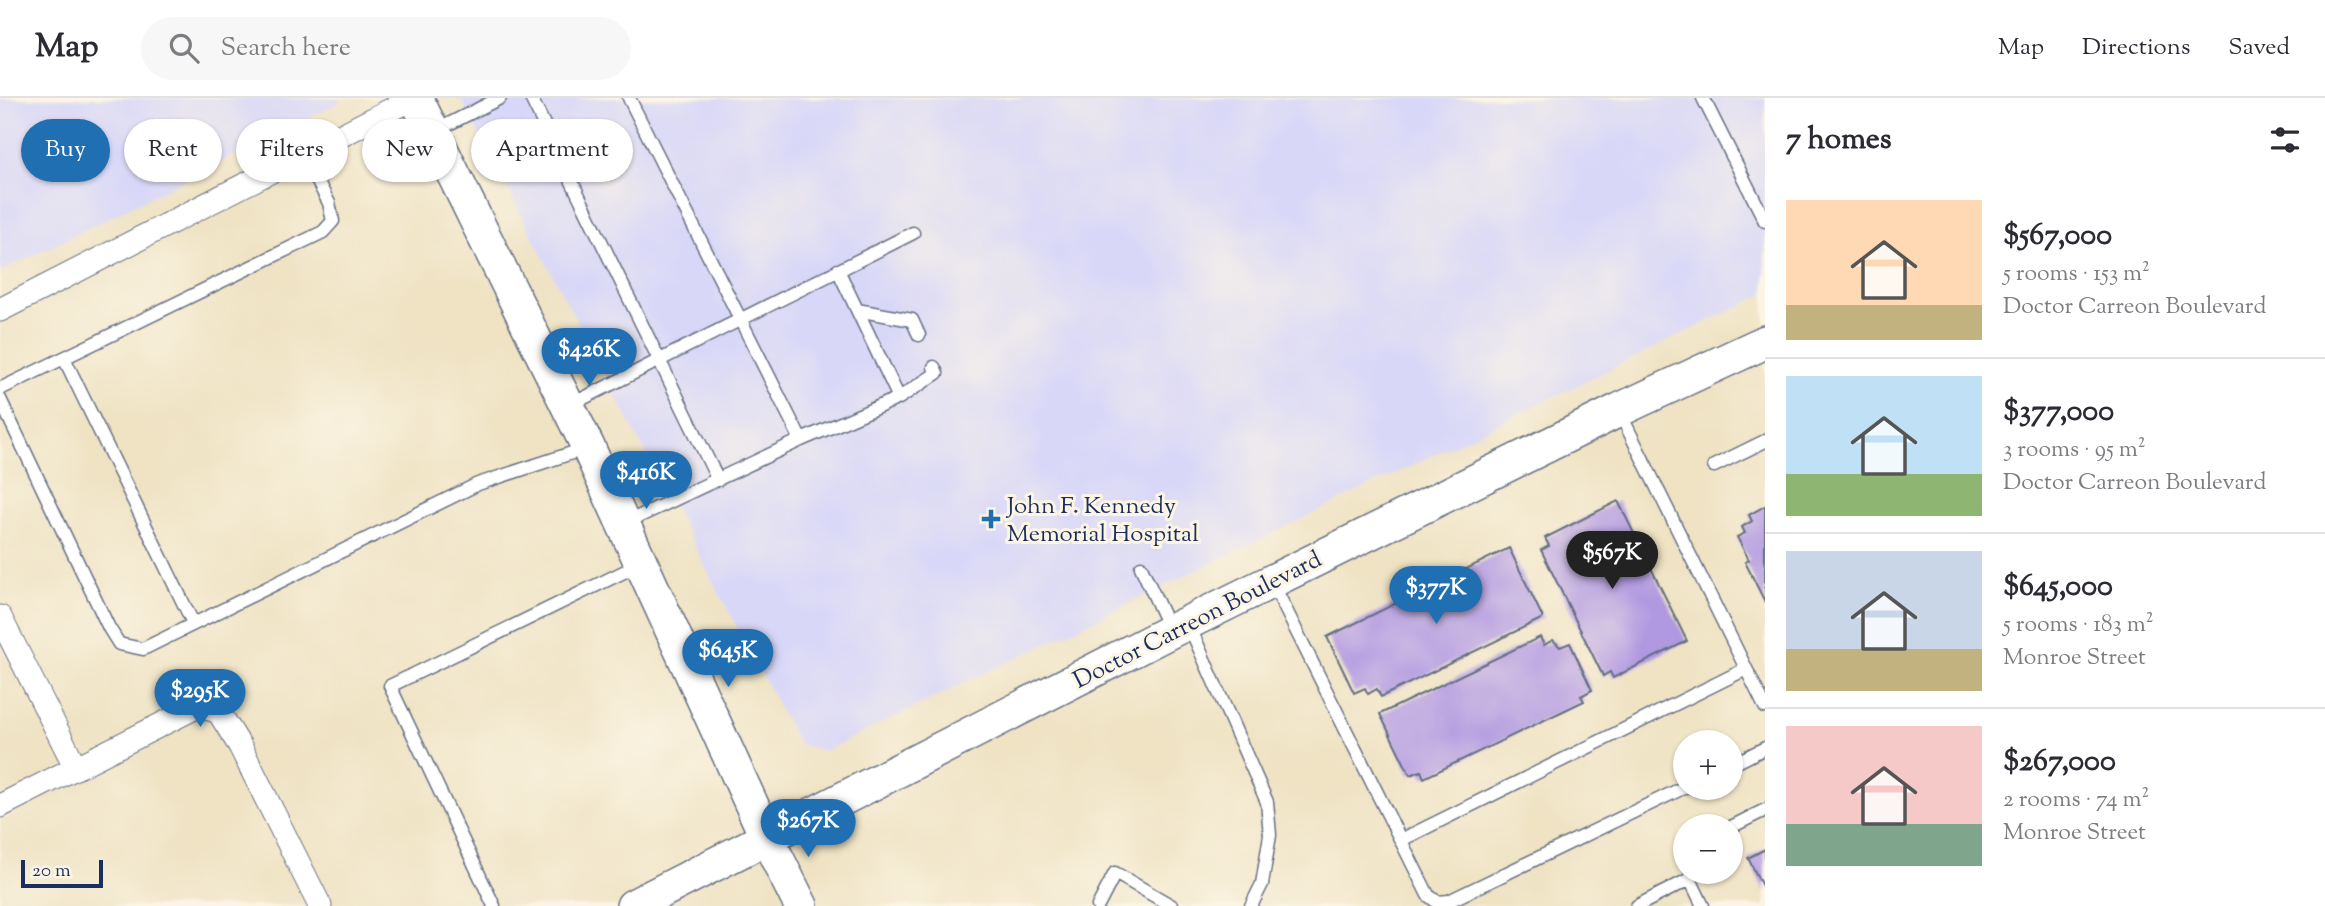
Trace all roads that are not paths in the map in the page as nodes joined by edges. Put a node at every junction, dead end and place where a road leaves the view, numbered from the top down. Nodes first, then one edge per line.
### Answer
1 (415, 98) edge
2 (500, 98) edge
3 (531, 98) edge
4 (629, 98) edge
5 (1703, 98) edge
6 (426, 119) edge
7 (457, 119) edge
8 (348, 132) edge
9 (457, 180) edge
10 (249, 182) edge
11 (318, 182) edge
12 (1765, 221) edge
13 (914, 233) dead end
14 (838, 270) junction
15 (0, 310) edge
16 (857, 310) junction
17 (740, 318) junction
18 (919, 335) dead end
19 (1765, 342) edge
20 (64, 358) junction
21 (660, 358) junction
22 (934, 367) dead end
23 (0, 390) edge
24 (899, 398) junction
25 (0, 399) edge
26 (567, 406) junction
27 (1619, 410) junction
28 (801, 440) junction
29 (1765, 442) edge
30 (588, 447) junction
31 (1714, 466) dead end
32 (718, 480) junction
33 (622, 525) junction
34 (640, 564) junction
35 (1141, 567) dead end
36 (1272, 581) junction
37 (0, 617) edge
38 (194, 623) junction
39 (1179, 627) junction
40 (1746, 669) junction
41 (1765, 706) edge
42 (1765, 748) edge
43 (1743, 759) edge
44 (76, 768) junction
45 (1673, 793) edge
46 (0, 806) edge
47 (1765, 810) edge
48 (1743, 821) edge
49 (766, 836) junction
50 (1401, 840) junction
51 (1675, 884) edge
52 (1694, 884) edge
53 (320, 906) edge
54 (494, 906) edge
55 (633, 906) edge
56 (801, 906) edge
57 (1098, 906) edge
58 (1172, 906) edge
59 (1251, 906) edge
60 (1637, 906) edge
61 (1703, 906) edge

1 - 6 main road
1 - 8 street
2 - 7 lane
3 - 21 lane
4 - 17 lane
5 - 12 lane
9 - 26 main road
10 - 15 street
11 - 20 lane
13 - 14 lane
14 - 16 lane
14 - 17 lane
16 - 18 lane
16 - 24 lane
17 - 21 lane
17 - 28 lane
19 - 27 main road, Doctor Carreon Boulevard
20 - 23 lane
20 - 38 lane
21 - 26 lane
21 - 32 lane
22 - 24 lane
24 - 28 lane
25 - 38 lane
26 - 30 main road
27 - 36 main road, Doctor Carreon Boulevard
27 - 40 lane
28 - 32 lane
29 - 31 lane
30 - 33 main road
30 - 38 lane
32 - 33 lane
33 - 34 main road
34 - 49 main road
34 - 54 lane
35 - 39 lane
36 - 39 main road, Doctor Carreon Boulevard
36 - 50 lane
37 - 44 street
39 - 49 main road, Doctor Carreon Boulevard
39 - 59 lane
40 - 41 lane
40 - 50 lane
42 - 43 lane
44 - 46 street
44 - 53 street
45 - 50 lane
47 - 48 lane
49 - 55 main road, Doctor Carreon Boulevard
49 - 56 main road
51 - 60 lane
52 - 61 lane
57 - 58 lane

